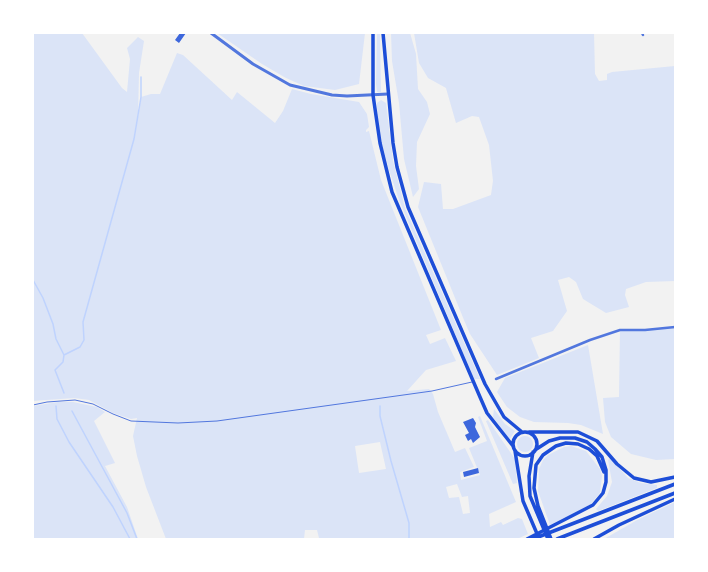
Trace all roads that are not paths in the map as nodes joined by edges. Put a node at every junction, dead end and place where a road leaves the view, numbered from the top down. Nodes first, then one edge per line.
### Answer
1 (211, 33) edge
2 (373, 33) edge
3 (383, 33) edge
4 (388, 94) junction
5 (373, 95) junction
6 (675, 327) edge
7 (496, 379) dead end
8 (472, 382) junction
9 (33, 405) edge
10 (522, 432) junction
11 (529, 432) junction
12 (513, 446) junction
13 (515, 451) junction
14 (534, 451) junction
15 (675, 477) edge
16 (606, 478) junction
17 (675, 484) edge
18 (675, 492) edge
19 (675, 499) edge
20 (539, 514) junction
21 (527, 539) edge
22 (533, 539) edge
23 (539, 539) edge
24 (549, 539) edge
25 (557, 539) edge
26 (594, 539) edge

1 - 5 street
2 - 5 main road
3 - 4 main road
4 - 5 street
4 - 10 main road
5 - 8 main road
6 - 7 street
8 - 9 lane
8 - 12 main road
10 - 11 main road
10 - 12 main road
11 - 14 main road
11 - 15 main road
12 - 13 main road
13 - 14 main road
13 - 23 main road
14 - 16 main road
14 - 20 main road
16 - 20 main road
16 - 21 main road
17 - 22 main road
18 - 25 main road
19 - 26 main road
20 - 24 main road

